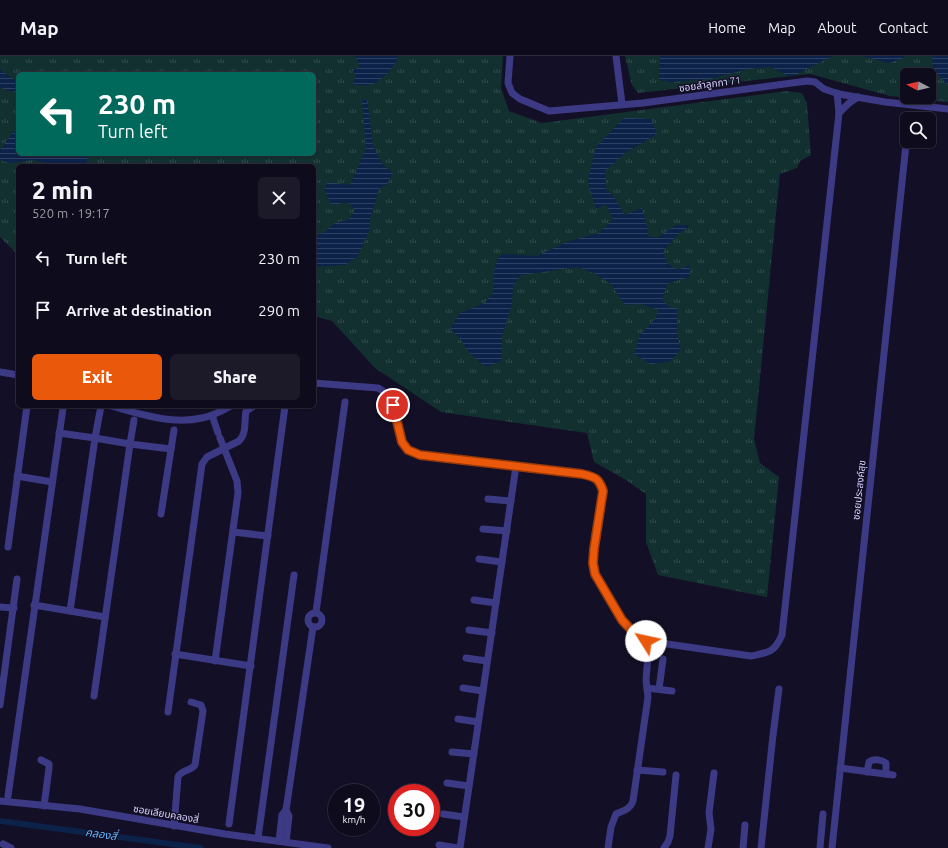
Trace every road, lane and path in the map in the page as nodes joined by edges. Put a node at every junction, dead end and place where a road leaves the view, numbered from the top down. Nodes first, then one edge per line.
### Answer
1 (510, 56) edge
2 (616, 56) edge
3 (837, 93) junction
4 (858, 97) junction
5 (622, 104) junction
6 (948, 109) edge
7 (839, 113) junction
8 (906, 148) edge
9 (0, 372) edge
10 (16, 375) edge
11 (316, 383) edge
12 (345, 402) dead end
13 (27, 408) edge
14 (63, 408) dead end
15 (101, 408) edge
16 (119, 408) edge
17 (227, 408) edge
18 (251, 408) edge
19 (285, 408) edge
20 (212, 415) junction
21 (134, 420) dead end
22 (174, 430) dead end
23 (59, 433) junction
24 (95, 438) junction
25 (130, 444) junction
26 (224, 448) junction
27 (171, 449) junction
28 (516, 466) junction
29 (17, 476) junction
30 (52, 482) junction
31 (488, 498) dead end
32 (511, 501) junction
33 (161, 514) dead end
34 (483, 529) dead end
35 (507, 531) junction
36 (233, 532) junction
37 (268, 536) junction
38 (8, 547) dead end
39 (479, 559) dead end
40 (502, 562) junction
41 (294, 575) dead end
42 (17, 579) dead end
43 (474, 600) dead end
44 (496, 603) junction
45 (34, 605) junction
46 (0, 607) edge
47 (14, 608) junction
48 (70, 611) junction
49 (316, 612) junction
50 (105, 617) junction
51 (313, 627) junction
52 (469, 630) dead end
53 (492, 633) junction
54 (175, 654) junction
55 (648, 655) dead end
56 (466, 658) dead end
57 (663, 660) dead end
58 (214, 661) junction
59 (488, 661) junction
60 (251, 666) junction
61 (2, 674) edge
62 (463, 688) dead end
63 (647, 688) junction
64 (659, 689) junction
65 (779, 689) dead end
66 (483, 691) junction
67 (672, 691) dead end
68 (94, 696) dead end
69 (191, 702) dead end
70 (0, 705) edge
71 (168, 712) dead end
72 (458, 719) dead end
73 (478, 722) junction
74 (452, 752) dead end
75 (474, 754) junction
76 (41, 760) dead end
77 (840, 768) junction
78 (637, 770) junction
79 (662, 772) dead end
80 (868, 772) junction
81 (714, 773) dead end
82 (676, 775) dead end
83 (447, 783) dead end
84 (469, 786) junction
85 (8, 796) dead end
86 (0, 801) edge
87 (44, 806) junction
88 (443, 814) dead end
89 (824, 814) dead end
90 (464, 817) junction
91 (229, 824) dead end
92 (745, 825) dead end
93 (174, 826) junction
94 (258, 838) junction
95 (282, 842) junction
96 (3, 844) dead end
97 (439, 845) dead end
98 (11, 848) edge
99 (328, 848) edge
100 (459, 848) edge
101 (608, 848) edge
102 (664, 848) edge
103 (708, 848) edge
104 (743, 848) edge
105 (761, 848) edge
106 (820, 848) edge
107 (832, 848) edge

1 - 5 street, ซอยลำลูกกา 71
2 - 5 street
3 - 4 street, ซอยลำลูกกา 71
3 - 5 street, ซอยลำลูกกา 71
3 - 7 street
4 - 6 street, ซอยลำลูกกา 71
4 - 7 street
7 - 28 street
8 - 77 street, ซอยประสงค์สุข
9 - 10 street
11 - 28 street
12 - 49 street
13 - 29 street
14 - 23 street
15 - 24 street
16 - 20 street
17 - 20 street
18 - 26 street
19 - 37 street
20 - 26 street
21 - 25 street
22 - 27 street
23 - 24 street
23 - 30 street
24 - 25 street
24 - 48 street
25 - 27 street
25 - 50 street
26 - 36 street
26 - 54 street
27 - 33 street
28 - 32 street
29 - 30 street
29 - 38 street
30 - 45 street
31 - 32 street
32 - 35 street
34 - 35 street
35 - 40 street
36 - 37 street
36 - 58 street
37 - 60 street
39 - 40 street
40 - 44 street
41 - 94 street
42 - 47 street
43 - 44 street
44 - 53 street
45 - 48 street
45 - 85 street
46 - 47 street
47 - 61 street
48 - 50 street
49 - 51 street
49 - 51 street
50 - 68 street
51 - 95 street
52 - 53 street
53 - 59 street
54 - 58 street
54 - 71 street
55 - 63 street
56 - 59 street
57 - 64 street
58 - 60 street
59 - 66 street
60 - 91 street
61 - 70 street
62 - 66 street
63 - 64 street
63 - 78 street
64 - 67 street
65 - 105 street
66 - 73 street
69 - 93 street
72 - 73 street
73 - 75 street
74 - 75 street
75 - 84 street
76 - 87 street
77 - 80 street
77 - 107 street, ซอยประสงค์สุข
78 - 79 street
78 - 101 street
80 - 80 street
81 - 103 street
82 - 102 street
83 - 84 street
84 - 90 street
86 - 87 street, ซอยเลียบคลองสี่
87 - 93 street, ซอยเลียบคลองสี่
88 - 90 street
89 - 106 street
90 - 100 street
92 - 104 street
93 - 94 street, ซอยเลียบคลองสี่
94 - 95 street, ซอยเลียบคลองสี่
95 - 99 street, ซอยเลียบคลองสี่
96 - 98 street
97 - 100 street

